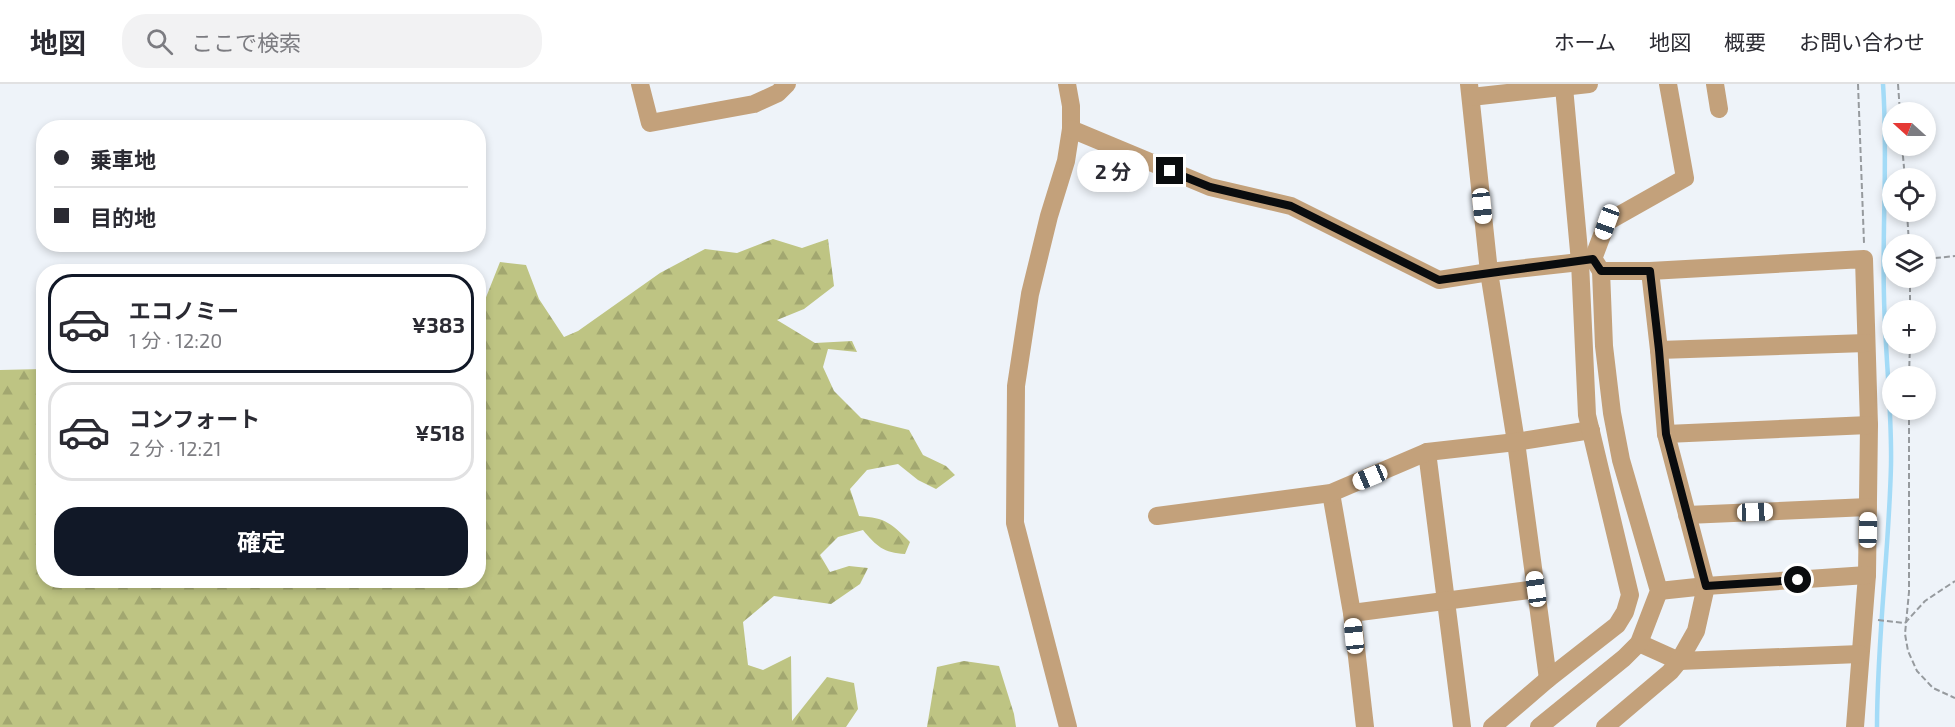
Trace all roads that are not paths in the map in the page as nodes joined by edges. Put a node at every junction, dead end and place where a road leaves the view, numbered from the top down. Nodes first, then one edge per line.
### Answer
1 (640, 84) edge
2 (787, 84) edge
3 (1067, 84) edge
4 (1589, 84) edge
5 (1668, 84) edge
6 (1714, 84) edge
7 (1564, 87) junction
8 (1470, 91) edge
9 (1719, 109) dead end
10 (1071, 129) junction
11 (1591, 264) junction
12 (1650, 271) junction
13 (1489, 272) junction
14 (1866, 343) junction
15 (1659, 350) junction
16 (1869, 424) junction
17 (1592, 430) junction
18 (1666, 434) junction
19 (1516, 442) junction
20 (1427, 452) junction
21 (1331, 493) junction
22 (1868, 507) junction
23 (1157, 516) dead end
24 (1687, 516) junction
25 (1867, 575) junction
26 (1706, 586) junction
27 (1536, 589) junction
28 (1659, 591) junction
29 (1446, 600) junction
30 (1352, 613) junction
31 (1639, 643) junction
32 (1860, 654) junction
33 (1679, 661) junction
34 (1548, 679) junction
35 (1068, 727) edge
36 (1365, 727) edge
37 (1462, 727) edge
38 (1492, 727) edge
39 (1539, 727) edge
40 (1605, 727) edge
41 (1855, 727) edge

1 - 2 street
3 - 10 street
4 - 7 street
5 - 11 street
6 - 9 street
7 - 8 street
7 - 11 street
8 - 13 street
10 - 13 street
10 - 35 street
11 - 12 street
11 - 13 street
11 - 17 street
11 - 28 street
12 - 14 street
12 - 15 street
13 - 19 street
14 - 15 street
14 - 16 street
15 - 18 street
16 - 18 street
16 - 22 street
17 - 19 street
17 - 34 street
18 - 24 street
19 - 20 street
19 - 27 street
20 - 21 street
20 - 29 street
21 - 23 street
21 - 30 street
22 - 24 street
22 - 25 street
24 - 26 street
25 - 26 street
25 - 32 street
26 - 28 street
26 - 33 street
27 - 29 street
27 - 34 street
28 - 31 street
29 - 30 street
29 - 37 street
30 - 36 street
31 - 33 street
31 - 39 street
32 - 33 street
32 - 41 street
33 - 40 street
34 - 38 street

